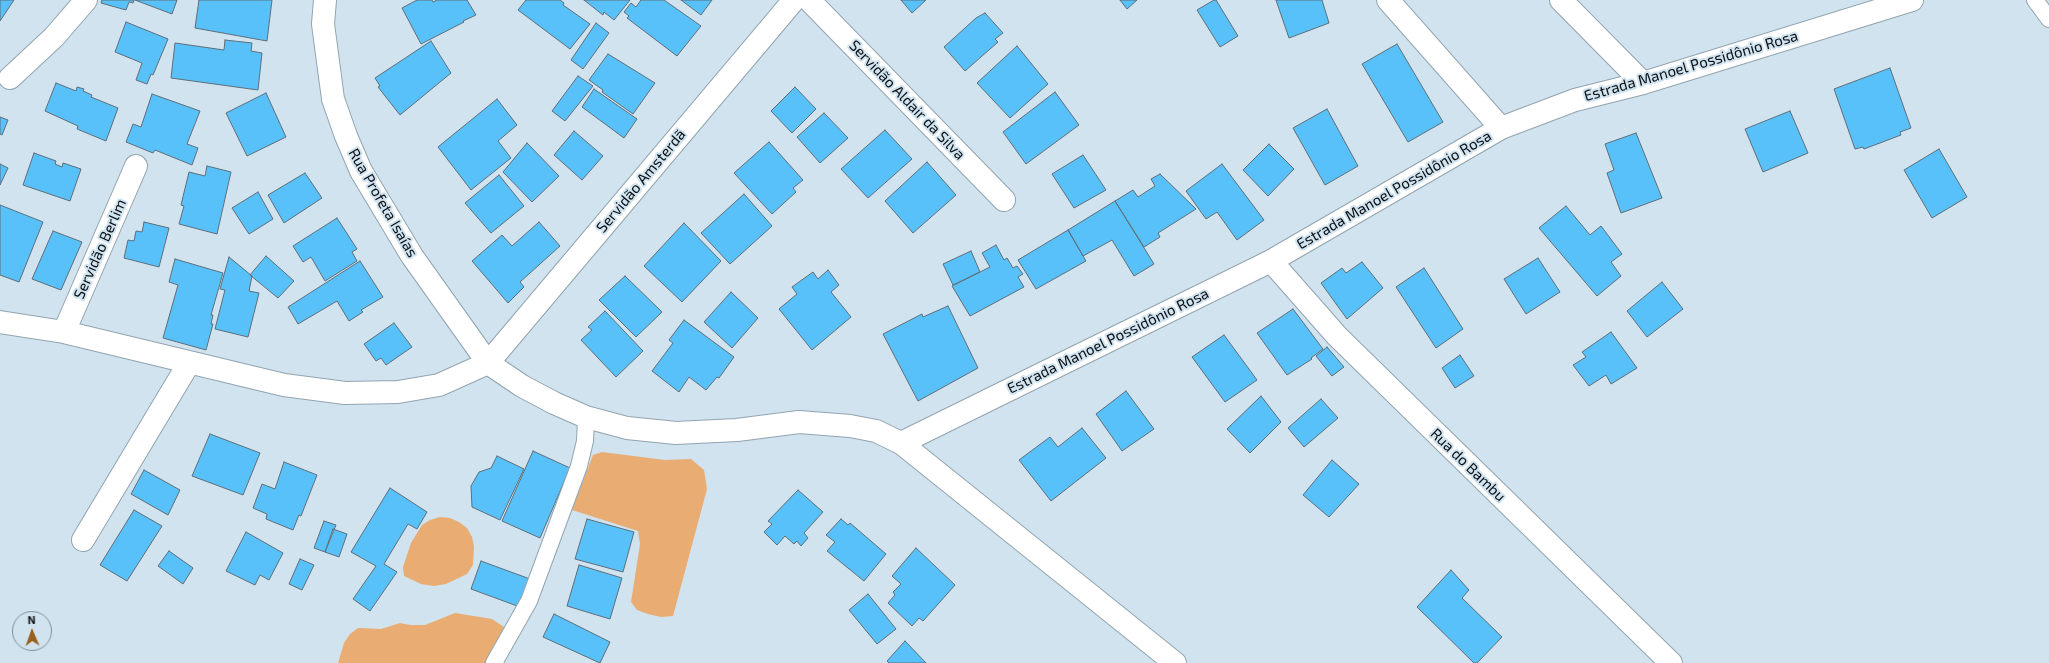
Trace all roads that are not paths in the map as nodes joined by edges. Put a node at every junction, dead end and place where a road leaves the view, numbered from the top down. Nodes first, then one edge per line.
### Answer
1 (86, 0) edge
2 (325, 0) edge
3 (794, 0) edge
4 (809, 0) edge
5 (1388, 0) edge
6 (1561, 0) edge
7 (1912, 0) edge
8 (2035, 0) edge
9 (1879, 4) edge
10 (2049, 19) edge
11 (10, 78) dead end
12 (1643, 83) junction
13 (1501, 128) junction
14 (136, 166) dead end
15 (1004, 200) dead end
16 (1271, 261) junction
17 (0, 322) edge
18 (64, 332) junction
19 (189, 363) junction
20 (488, 363) junction
21 (586, 417) junction
22 (900, 443) junction
23 (83, 540) dead end
24 (494, 663) edge
25 (1175, 663) edge
26 (1671, 663) edge

1 - 11 street
2 - 20 street, Rua Profeta Isaías
3 - 20 street, Servidão Amsterdã
4 - 15 street, Servidão Aldair da Silva
5 - 13 street
6 - 12 street
7 - 9 street, Estrada Manoel Possidônio Rosa
8 - 10 lane
9 - 12 street, Estrada Manoel Possidônio Rosa
12 - 13 street, Estrada Manoel Possidônio Rosa
13 - 16 street, Estrada Manoel Possidônio Rosa
14 - 18 street, Servidão Berlim
16 - 22 street, Estrada Manoel Possidônio Rosa
16 - 26 street, Rua do Bambu
17 - 18 street
18 - 19 street
19 - 20 street
19 - 23 street
20 - 21 street
21 - 22 street
21 - 24 lane
22 - 25 street

